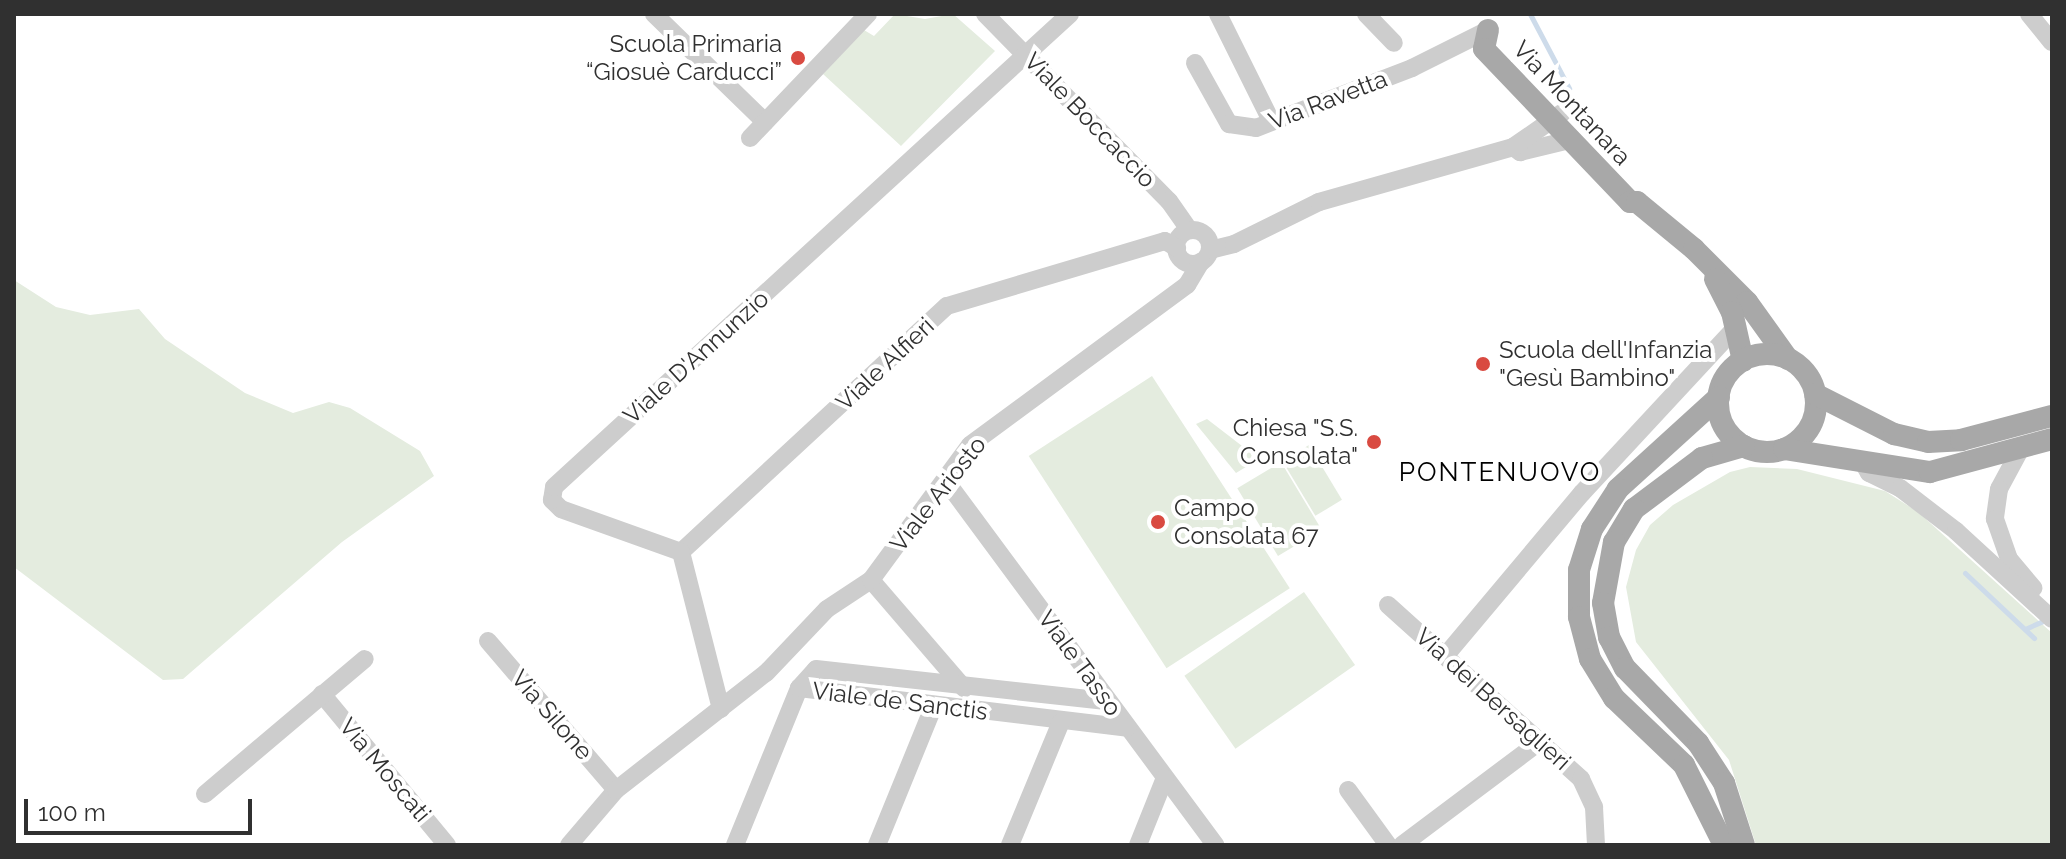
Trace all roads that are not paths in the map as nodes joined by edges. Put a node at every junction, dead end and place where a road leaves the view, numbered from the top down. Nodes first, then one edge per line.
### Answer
1 (654, 14) edge
2 (868, 14) edge
3 (985, 14) edge
4 (1070, 14) edge
5 (1218, 14) edge
6 (1366, 14) edge
7 (2029, 14) edge
8 (1482, 22) edge
9 (2052, 42) edge
10 (1394, 43) dead end
11 (1026, 54) junction
12 (1195, 63) dead end
13 (1558, 117) junction
14 (1271, 121) junction
15 (765, 122) junction
16 (750, 138) dead end
17 (1570, 140) junction
18 (1513, 147) junction
19 (1637, 202) junction
20 (1189, 230) junction
21 (1177, 248) junction
22 (1206, 256) junction
23 (1707, 263) junction
24 (1737, 326) junction
25 (1788, 359) junction
26 (1743, 361) junction
27 (1815, 394) junction
28 (1719, 397) junction
29 (2052, 416) edge
30 (2052, 439) edge
31 (1744, 446) junction
32 (1784, 449) junction
33 (2020, 450) junction
34 (1862, 461) junction
35 (946, 481) junction
36 (681, 552) junction
37 (871, 580) junction
38 (1388, 605) dead end
39 (2052, 606) edge
40 (2052, 619) edge
41 (488, 641) dead end
42 (1446, 655) junction
43 (365, 659) dead end
44 (799, 688) junction
45 (964, 688) junction
46 (322, 694) junction
47 (1108, 701) junction
48 (934, 705) junction
49 (721, 709) junction
50 (1061, 722) junction
51 (1128, 728) junction
52 (1539, 742) junction
53 (1165, 778) junction
54 (616, 790) junction
55 (1348, 790) dead end
56 (205, 794) dead end
57 (447, 845) edge
58 (569, 845) edge
59 (735, 845) edge
60 (877, 845) edge
61 (1010, 845) edge
62 (1138, 845) edge
63 (1215, 845) edge
64 (1388, 845) edge
65 (1402, 845) edge
66 (1596, 845) edge
67 (1724, 845) edge
68 (1744, 845) edge

1 - 15 street
2 - 15 street
3 - 11 street, Viale Boccaccio
4 - 11 street, Viale D'Annunzio
5 - 14 street
6 - 10 street
7 - 9 street
8 - 13 main road, Via Montanara
8 - 14 street, Via Ravetta
11 - 20 street, Viale Boccaccio
11 - 36 street, Viale D'Annunzio
12 - 14 street, Via Ravetta
13 - 17 main road, Via Montanara
13 - 18 street
13 - 19 main road, Via Montanara
15 - 16 street
17 - 18 street
17 - 19 main road, Via Montanara
18 - 22 street
19 - 23 main road, Via Montanara
20 - 21 street
20 - 22 street, Viale Boccaccio
21 - 22 street
21 - 36 street, Viale Alfieri
22 - 35 street, Viale Ariosto
23 - 24 main road, Via Montanara
23 - 25 main road, Via Montanara
24 - 26 main road, Via Montanara
24 - 42 street
25 - 26 main road
25 - 27 main road
26 - 28 main road
27 - 29 main road
27 - 32 main road
28 - 31 main road
28 - 67 main road
30 - 33 main road
31 - 32 main road
31 - 68 main road
32 - 34 main road
33 - 34 main road
33 - 39 street
34 - 40 street
35 - 37 street, Viale Ariosto
35 - 47 street, Viale Tasso
36 - 49 street
37 - 45 street
37 - 49 street, Viale Ariosto
38 - 42 street, Via dei Bersaglieri
41 - 54 street, Via Silone
42 - 52 street, Via dei Bersaglieri
43 - 46 street, Via Moscati
44 - 45 street, Viale de Sanctis
44 - 48 street, Viale de Sanctis
44 - 59 street
45 - 47 street, Viale de Sanctis
46 - 56 street, Via Moscati
46 - 57 street, Via Moscati
47 - 51 street, Viale Tasso
48 - 50 street, Viale de Sanctis
48 - 60 street
49 - 54 street, Viale Ariosto
50 - 51 street, Viale de Sanctis
50 - 61 street
51 - 53 street, Viale Tasso
52 - 65 street
52 - 66 street, Via dei Bersaglieri
53 - 62 street
53 - 63 street, Viale Tasso
54 - 58 street, Viale Ariosto
55 - 64 street

